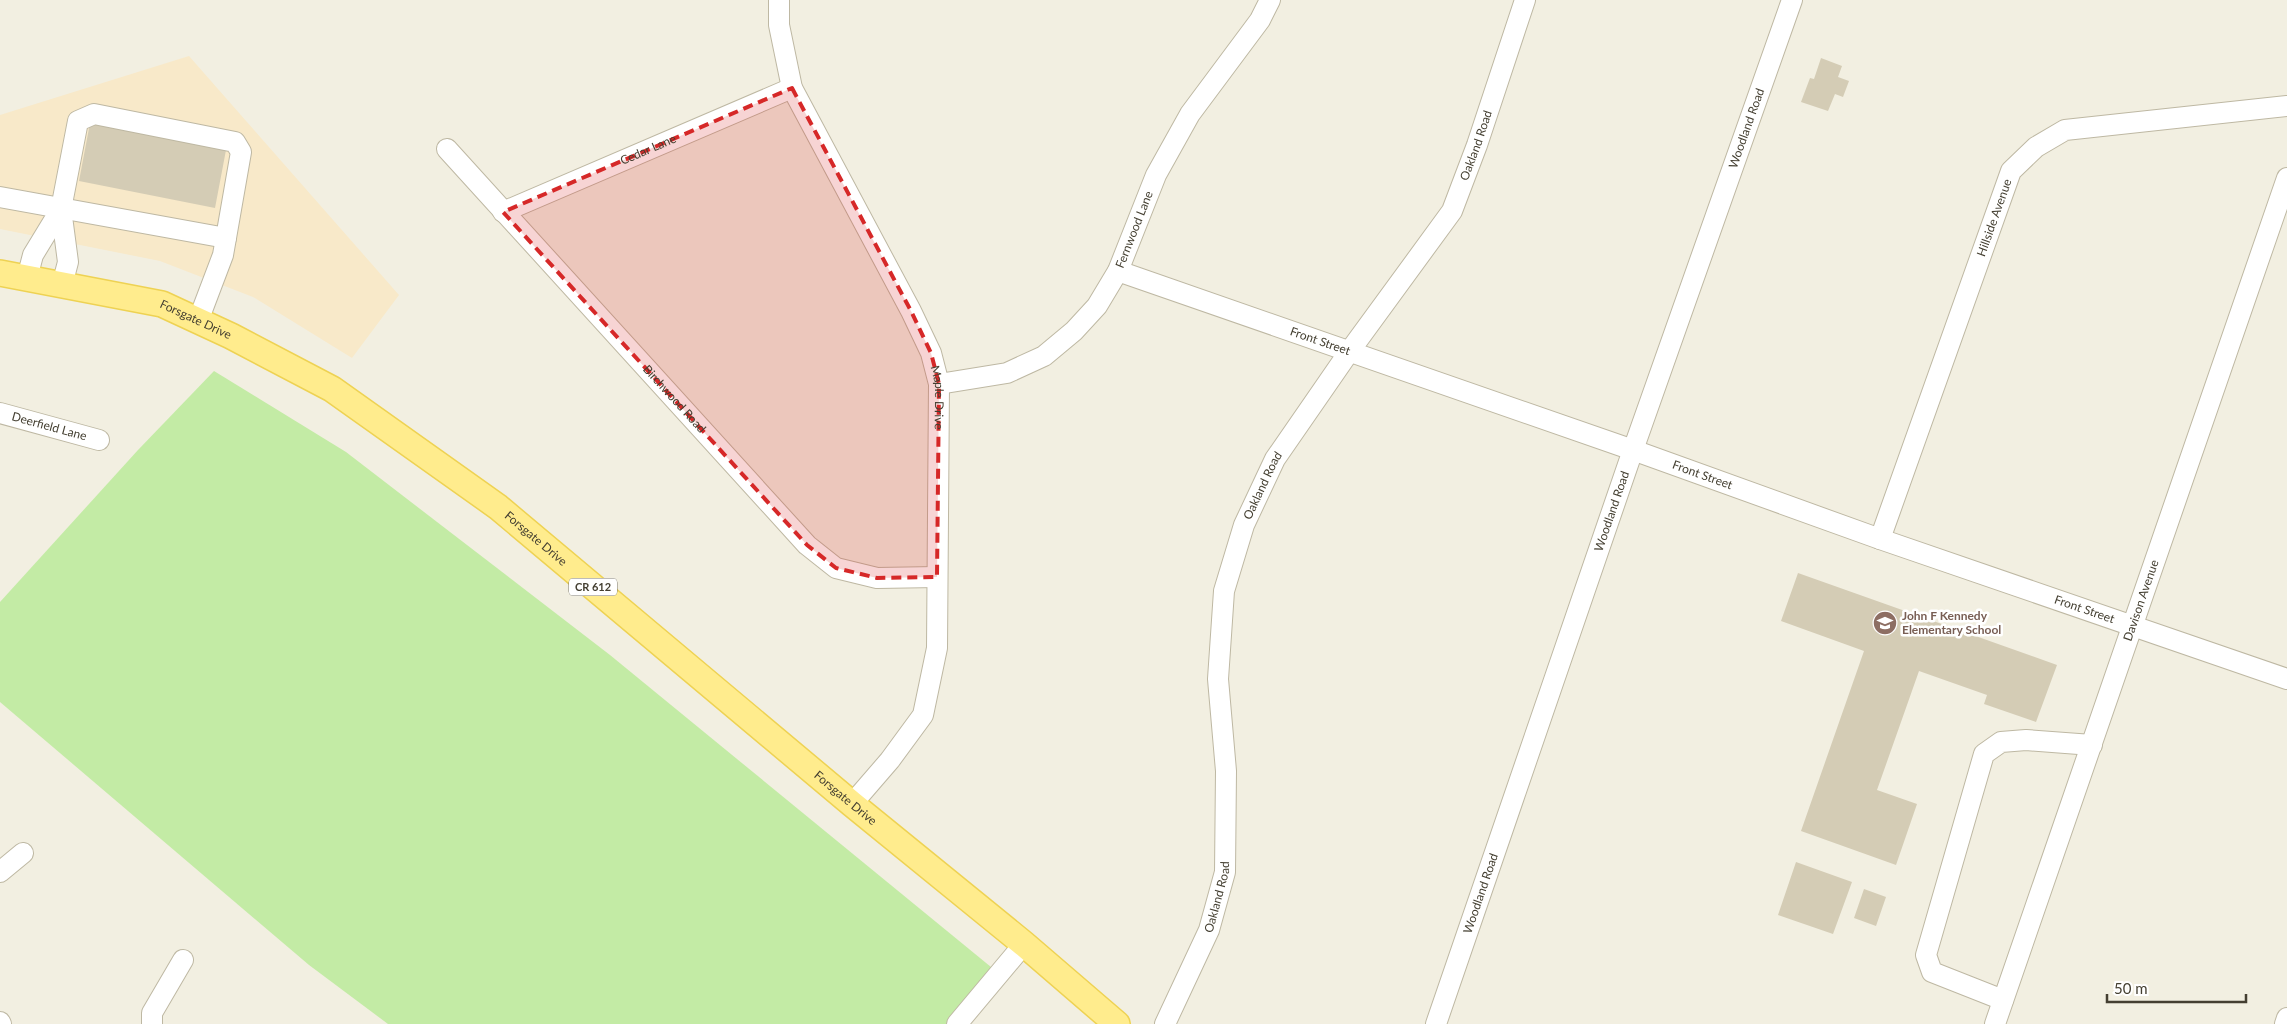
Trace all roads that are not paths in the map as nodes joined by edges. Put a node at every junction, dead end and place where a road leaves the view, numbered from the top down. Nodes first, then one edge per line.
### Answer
1 (779, 0) edge
2 (1270, 0) edge
3 (1525, 0) edge
4 (1792, 0) edge
5 (792, 88) junction
6 (2287, 106) edge
7 (447, 149) dead end
8 (2287, 178) edge
9 (0, 197) edge
10 (61, 209) junction
11 (503, 212) junction
12 (226, 238) junction
13 (1118, 271) junction
14 (0, 273) edge
15 (27, 278) junction
16 (62, 285) junction
17 (198, 321) junction
18 (1349, 352) junction
19 (939, 384) junction
20 (0, 413) edge
21 (99, 440) dead end
22 (1633, 450) junction
23 (1880, 539) junction
24 (937, 576) junction
25 (2132, 627) junction
26 (2287, 679) edge
27 (2092, 745) junction
28 (852, 804) junction
29 (22, 853) dead end
30 (0, 872) edge
31 (1024, 944) junction
32 (183, 960) dead end
33 (2003, 1000) junction
34 (2287, 1018) edge
35 (152, 1024) edge
36 (957, 1024) edge
37 (1118, 1024) edge
38 (1165, 1024) edge
39 (1436, 1024) edge
40 (1995, 1024) edge
41 (2285, 1024) edge

1 - 5 street, Maple Drive
2 - 13 street, Fernwood Lane
3 - 18 street, Oakland Road
4 - 22 street, Woodland Road
5 - 11 street, Cedar Lane
5 - 19 street, Maple Drive
6 - 23 street, Hillside Avenue
7 - 11 street, Birchwood Road
8 - 25 street, Davison Avenue
9 - 10 street
10 - 12 street
10 - 12 street
10 - 15 street
10 - 16 street
11 - 24 street, Birchwood Road
12 - 17 street
13 - 18 street, Front Street
13 - 19 street, Fernwood Lane
14 - 15 main road, Forsgate Drive / CR 612
15 - 16 main road, Forsgate Drive / CR 612
16 - 17 main road, Forsgate Drive / CR 612
17 - 28 main road, Forsgate Drive / CR 612
18 - 22 street, Front Street
18 - 38 street, Oakland Road
19 - 24 street, Maple Drive
20 - 21 street, Deerfield Lane
22 - 23 street, Front Street
22 - 39 street, Woodland Road
23 - 25 street, Front Street
24 - 28 street, Maple Drive
25 - 26 street, Front Street
25 - 27 street, Davison Avenue
27 - 33 street, Davison Avenue
27 - 33 street
28 - 31 main road, Forsgate Drive / CR 612
29 - 30 street
31 - 36 street
31 - 37 main road, Forsgate Drive / CR 612
32 - 35 street
33 - 40 street, Davison Avenue
34 - 41 street

